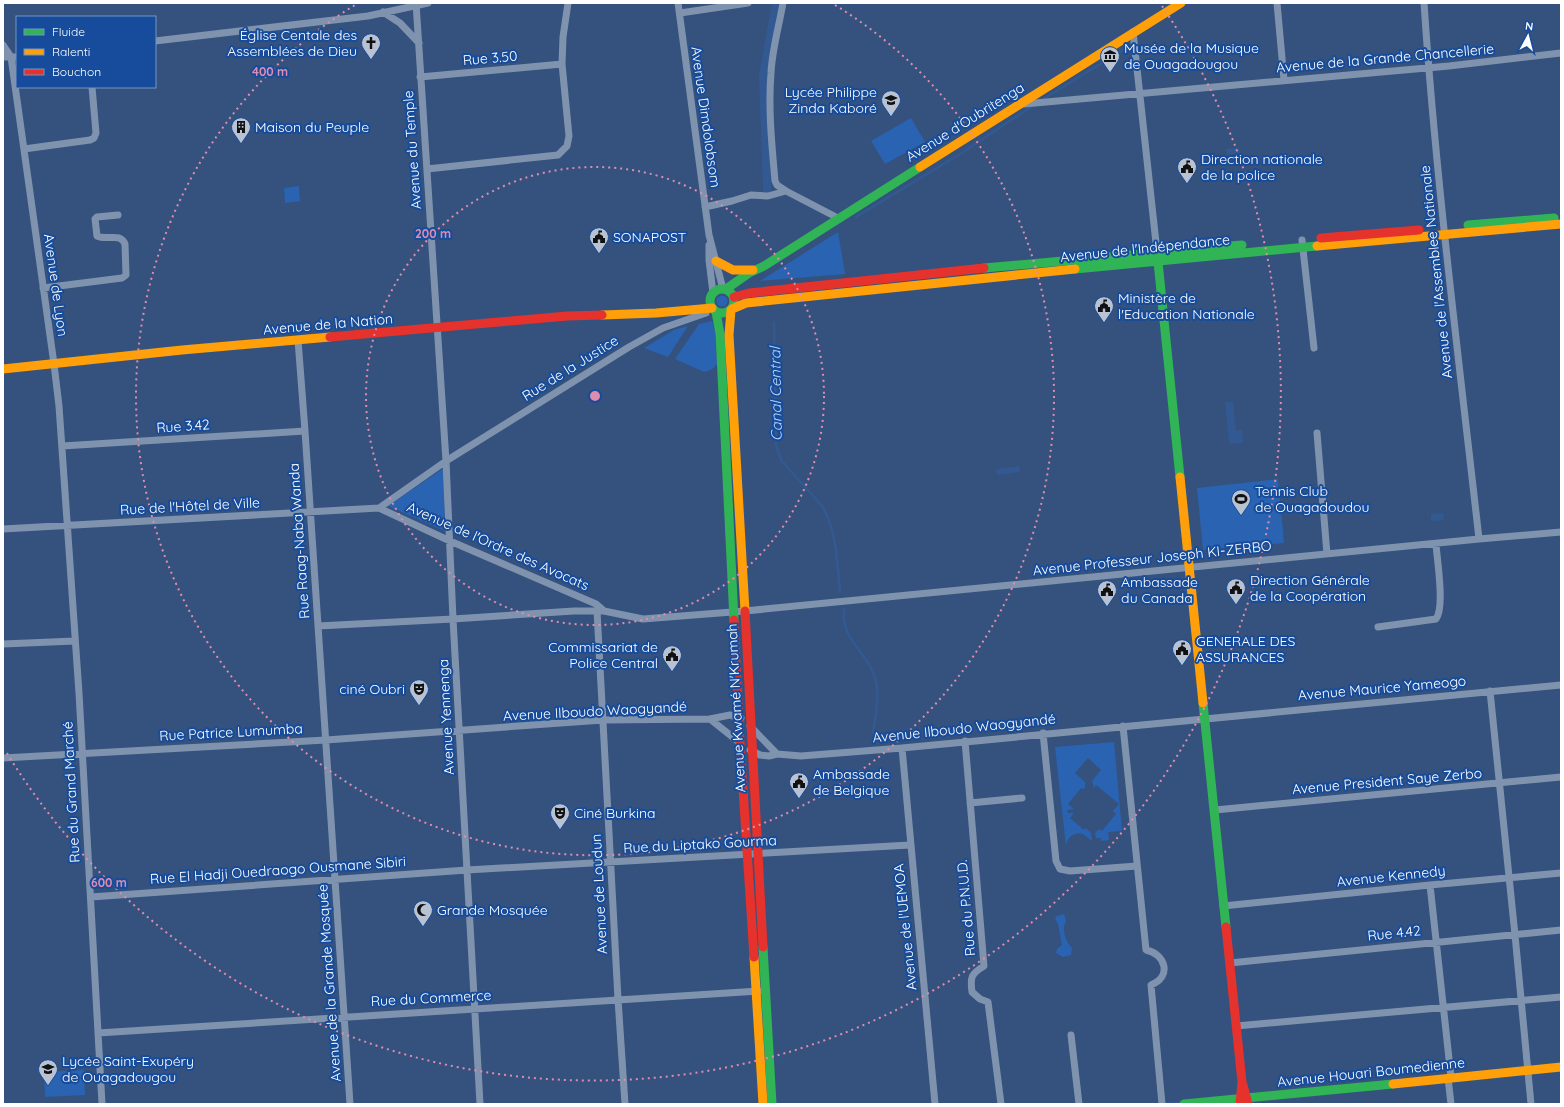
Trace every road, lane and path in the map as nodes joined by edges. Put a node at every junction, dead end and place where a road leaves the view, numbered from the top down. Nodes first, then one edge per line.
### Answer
1 (428, 3) edge
2 (568, 3) edge
3 (678, 3) edge
4 (748, 3) edge
5 (783, 3) edge
6 (1181, 3) edge
7 (1277, 3) edge
8 (1424, 3) edge
9 (416, 4) edge
10 (383, 12) junction
11 (680, 13) junction
12 (1133, 32) junction
13 (156, 41) edge
14 (419, 43) junction
15 (3, 45) edge
16 (1561, 53) edge
17 (3, 57) edge
18 (14, 57) edge
19 (562, 64) junction
20 (1428, 68) junction
21 (16, 75) edge
22 (420, 77) junction
23 (1284, 80) junction
24 (17, 88) edge
25 (92, 88) edge
26 (1140, 94) junction
27 (1019, 104) junction
28 (24, 149) junction
29 (426, 169) junction
30 (786, 191) junction
31 (705, 207) junction
32 (118, 215) dead end
33 (838, 218) junction
34 (1561, 218) edge
35 (1516, 224) junction
36 (1561, 224) edge
37 (1444, 231) junction
38 (709, 235) junction
39 (1302, 243) junction
40 (1157, 256) junction
41 (716, 261) junction
42 (759, 268) junction
43 (951, 276) junction
44 (43, 288) junction
45 (729, 292) junction
46 (712, 296) junction
47 (732, 309) junction
48 (714, 310) junction
49 (656, 313) junction
50 (436, 328) junction
51 (298, 340) junction
52 (1314, 348) dead end
53 (54, 364) junction
54 (3, 369) edge
55 (306, 431) junction
56 (1317, 433) dead end
57 (62, 446) junction
58 (446, 461) junction
59 (379, 508) junction
60 (310, 512) junction
61 (67, 526) junction
62 (3, 529) edge
63 (1561, 532) edge
64 (730, 539) junction
65 (740, 539) junction
66 (1479, 539) junction
67 (450, 541) junction
68 (1436, 544) junction
69 (1327, 554) junction
70 (1190, 568) junction
71 (600, 611) junction
72 (733, 611) junction
73 (745, 611) junction
74 (453, 619) junction
75 (318, 626) junction
76 (1378, 627) dead end
77 (75, 641) junction
78 (3, 644) edge
79 (1561, 684) edge
80 (1490, 691) junction
81 (739, 717) junction
82 (1206, 718) junction
83 (710, 719) junction
84 (603, 720) junction
85 (1123, 726) junction
86 (751, 727) junction
87 (460, 731) junction
88 (1043, 733) junction
89 (326, 740) junction
90 (965, 741) junction
91 (740, 743) junction
92 (902, 748) junction
93 (752, 752) junction
94 (82, 754) junction
95 (777, 754) junction
96 (3, 758) edge
97 (1561, 777) edge
98 (1500, 784) junction
99 (1022, 798) dead end
100 (970, 803) junction
101 (1215, 810) junction
102 (910, 845) junction
103 (752, 855) junction
104 (611, 862) junction
105 (1137, 866) junction
106 (467, 870) junction
107 (1561, 873) edge
108 (1510, 878) junction
109 (336, 879) junction
110 (1430, 885) junction
111 (90, 897) junction
112 (1223, 906) junction
113 (1561, 930) edge
114 (1515, 935) junction
115 (1438, 942) junction
116 (1230, 963) junction
117 (766, 990) junction
118 (756, 991) junction
119 (1561, 997) edge
120 (618, 999) junction
121 (1522, 1000) junction
122 (1444, 1008) junction
123 (476, 1009) junction
124 (344, 1016) junction
125 (1236, 1026) junction
126 (98, 1033) junction
127 (1071, 1035) dead end
128 (1561, 1067) edge
129 (1528, 1070) junction
130 (1449, 1078) junction
131 (1244, 1101) edge
132 (102, 1104) edge
133 (350, 1104) edge
134 (480, 1104) edge
135 (625, 1104) edge
136 (764, 1104) edge
137 (772, 1104) edge
138 (935, 1104) edge
139 (1001, 1104) edge
140 (1079, 1104) edge
141 (1162, 1104) edge
142 (1184, 1104) edge
143 (1451, 1104) edge
144 (1531, 1104) edge

1 - 9 street
2 - 19 street
3 - 11 street, Avenue Dimdolobsom
4 - 11 street
5 - 30 street
6 - 12 main road, Avenue d'Oubritenga
7 - 23 street
8 - 20 street, Avenue de l'Assemblee Nationale
9 - 10 street
9 - 14 street, Avenue du Temple
10 - 13 street
10 - 14 street
11 - 31 street, Avenue Dimdolobsom
12 - 26 street
12 - 27 main road, Avenue d'Oubritenga
14 - 22 street, Avenue du Temple
15 - 18 street
16 - 20 street, Avenue de la Grande Chancellerie
17 - 18 street
18 - 21 street, Avenue de Lyon
19 - 22 street, Rue 3.50
19 - 29 street
20 - 23 street, Avenue de la Grande Chancellerie
20 - 37 street, Avenue de l'Assemblee Nationale
22 - 29 street, Avenue du Temple
23 - 26 street, Avenue de la Grande Chancellerie
24 - 28 street, Avenue de Lyon
25 - 28 street
26 - 27 street, Avenue de la Grande Chancellerie
26 - 40 street
27 - 33 main road, Avenue d'Oubritenga
28 - 44 street, Avenue de Lyon
29 - 50 street, Avenue du Temple
30 - 31 street
30 - 33 street
31 - 38 street, Avenue Dimdolobsom
32 - 44 street
33 - 42 main road, Avenue d'Oubritenga
34 - 35 main road, Avenue de l'Indépendance
35 - 36 main road, Avenue de l'Indépendance
35 - 37 main road, Avenue de l'Indépendance
37 - 39 main road, Avenue de l'Indépendance
37 - 66 street, Avenue de l'Assemblee Nationale
38 - 41 street, Avenue Dimdolobsom
38 - 46 street, Avenue Dimdolobsom
39 - 40 main road, Avenue de l'Indépendance
39 - 52 street
40 - 43 main road, Avenue de l'Indépendance
40 - 70 main road
41 - 42 main road
41 - 45 street, Avenue Dimdolobsom
42 - 45 main road, Avenue d'Oubritenga
43 - 45 main road, Avenue de l'Indépendance
43 - 47 main road, Avenue de l'Indépendance
44 - 53 street, Avenue de Lyon
45 - 46 main road
45 - 47 main road
46 - 48 main road
46 - 49 main road, Avenue de la Nation
47 - 48 main road
47 - 65 main road, Avenue Kwamé N'Krumah
48 - 49 main road, Avenue de la Nation
48 - 58 street, Rue de la Justice
48 - 64 main road, Avenue Kwamé N'Krumah
49 - 50 main road, Avenue de la Nation
50 - 51 main road, Avenue de la Nation
50 - 58 street, Avenue Yennenga
51 - 53 main road, Avenue de la Nation
51 - 55 street, Rue Raag-Naba Wanda
53 - 54 main road, Avenue de la Nation
53 - 57 street, Avenue de Lyon
55 - 57 street, Rue 3.42
55 - 60 street, Rue Raag-Naba Wanda
56 - 69 street
57 - 61 street, Avenue de Lyon
58 - 59 street, Rue de la Justice
58 - 67 street, Avenue Yennenga
59 - 60 street, Rue de l'Hôtel de Ville
59 - 67 street, Avenue de l'Ordre des Avocats
60 - 61 street, Rue de l'Hôtel de Ville
60 - 75 street, Rue Raag-Naba Wanda
61 - 62 street, Rue de l'Hôtel de Ville
61 - 77 street, Rue du Grand Marché
63 - 66 street, Avenue Professeur Joseph KI-ZERBO
64 - 65 main road
64 - 72 main road, Avenue Kwamé N'Krumah
65 - 73 main road, Avenue Kwamé N'Krumah
66 - 68 street, Avenue Professeur Joseph KI-ZERBO
67 - 71 street, Avenue de l'Ordre des Avocats
67 - 74 street, Avenue Yennenga
68 - 69 street, Avenue Professeur Joseph KI-ZERBO
68 - 76 street
69 - 70 street, Avenue Professeur Joseph KI-ZERBO
70 - 73 street, Avenue Professeur Joseph KI-ZERBO
70 - 82 main road
71 - 72 street, Avenue Professeur Joseph KI-ZERBO
71 - 74 street
71 - 84 street, Avenue de Loudun
72 - 73 street, Avenue Professeur Joseph KI-ZERBO
72 - 81 main road, Avenue Kwamé N'Krumah
73 - 86 main road, Avenue Kwamé N'Krumah
74 - 75 street
74 - 87 street, Avenue Yennenga
75 - 89 street, Rue Raag-Naba Wanda
77 - 78 street
77 - 94 street, Rue du Grand Marché
79 - 80 street, Avenue Maurice Yameogo
80 - 82 street, Avenue Maurice Yameogo
80 - 98 street
81 - 83 street, Avenue Ilboudo Waogyandé
81 - 86 street
81 - 91 main road, Avenue Kwamé N'Krumah
82 - 85 street, Avenue Ilboudo Waogyandé
82 - 101 main road
83 - 84 street, Avenue Ilboudo Waogyandé
83 - 91 street
84 - 87 street, Avenue Ilboudo Waogyandé
84 - 104 street, Avenue de Loudun
85 - 88 street, Avenue Ilboudo Waogyandé
85 - 105 street
86 - 93 main road, Avenue Kwamé N'Krumah
86 - 95 street
87 - 89 street, Rue Patrice Lumumba
87 - 106 street, Avenue Yennenga
88 - 90 street, Avenue Ilboudo Waogyandé
88 - 105 street
89 - 94 street, Rue Patrice Lumumba
89 - 109 street, Avenue de la Grande Mosquée
90 - 92 street, Avenue Ilboudo Waogyandé
90 - 100 street, Rue du P.N.U.D.
91 - 93 street
91 - 103 main road, Avenue Kwamé N'Krumah
92 - 95 street, Avenue Ilboudo Waogyandé
92 - 102 street, Avenue de l'UEMOA
93 - 95 street, Avenue Ilboudo Waogyandé
93 - 103 main road, Avenue Kwamé N'Krumah
94 - 96 street, Rue Patrice Lumumba
94 - 111 street, Rue du Grand Marché
97 - 98 street, Avenue President Saye Zerbo
98 - 101 street, Avenue President Saye Zerbo
98 - 108 street
99 - 100 street
100 - 139 street, Rue du P.N.U.D.
101 - 112 main road
102 - 103 street, Rue du Liptako Gourma
102 - 138 street, Avenue de l'UEMOA
103 - 104 street, Rue du Liptako Gourma
103 - 117 main road, Avenue Kwamé N'Krumah
103 - 118 main road, Avenue Kwamé N'Krumah
104 - 106 street, Rue du Liptako Gourma
104 - 120 street, Avenue de Loudun
105 - 141 street
106 - 109 street, Rue El Hadji Ouedraogo Ousmane Sibiri
106 - 123 street, Avenue Yennenga
107 - 108 street, Avenue Kennedy
108 - 110 street, Avenue Kennedy
108 - 114 street
109 - 111 street, Rue El Hadji Ouedraogo Ousmane Sibiri
109 - 124 street, Avenue de la Grande Mosquée
110 - 112 street, Avenue Kennedy
110 - 115 street
111 - 126 street, Rue du Grand Marché
112 - 116 main road
113 - 114 street, Rue 4.42
114 - 115 street, Rue 4.42
114 - 121 street
115 - 116 street, Rue 4.42
115 - 122 street
116 - 125 main road
117 - 118 street, Rue du Commerce
117 - 137 main road, Avenue Kwamé N'Krumah
118 - 120 street, Rue du Commerce
118 - 136 main road, Avenue Kwamé N'Krumah
119 - 121 street
120 - 123 street, Rue du Commerce
120 - 135 street, Avenue de Loudun
121 - 122 street
121 - 129 street
122 - 125 street
122 - 130 street
123 - 124 street, Rue du Commerce
123 - 134 street, Avenue Yennenga
124 - 126 street, Rue du Commerce
124 - 133 street, Avenue de la Grande Mosquée
125 - 131 main road
126 - 132 street, Rue du Grand Marché
127 - 140 street
128 - 129 main road, Avenue Houari Boumedienne
129 - 130 main road, Avenue Houari Boumedienne
129 - 144 street
130 - 131 main road, Avenue Houari Boumedienne
130 - 143 street
131 - 142 main road, Avenue Houari Boumedienne

